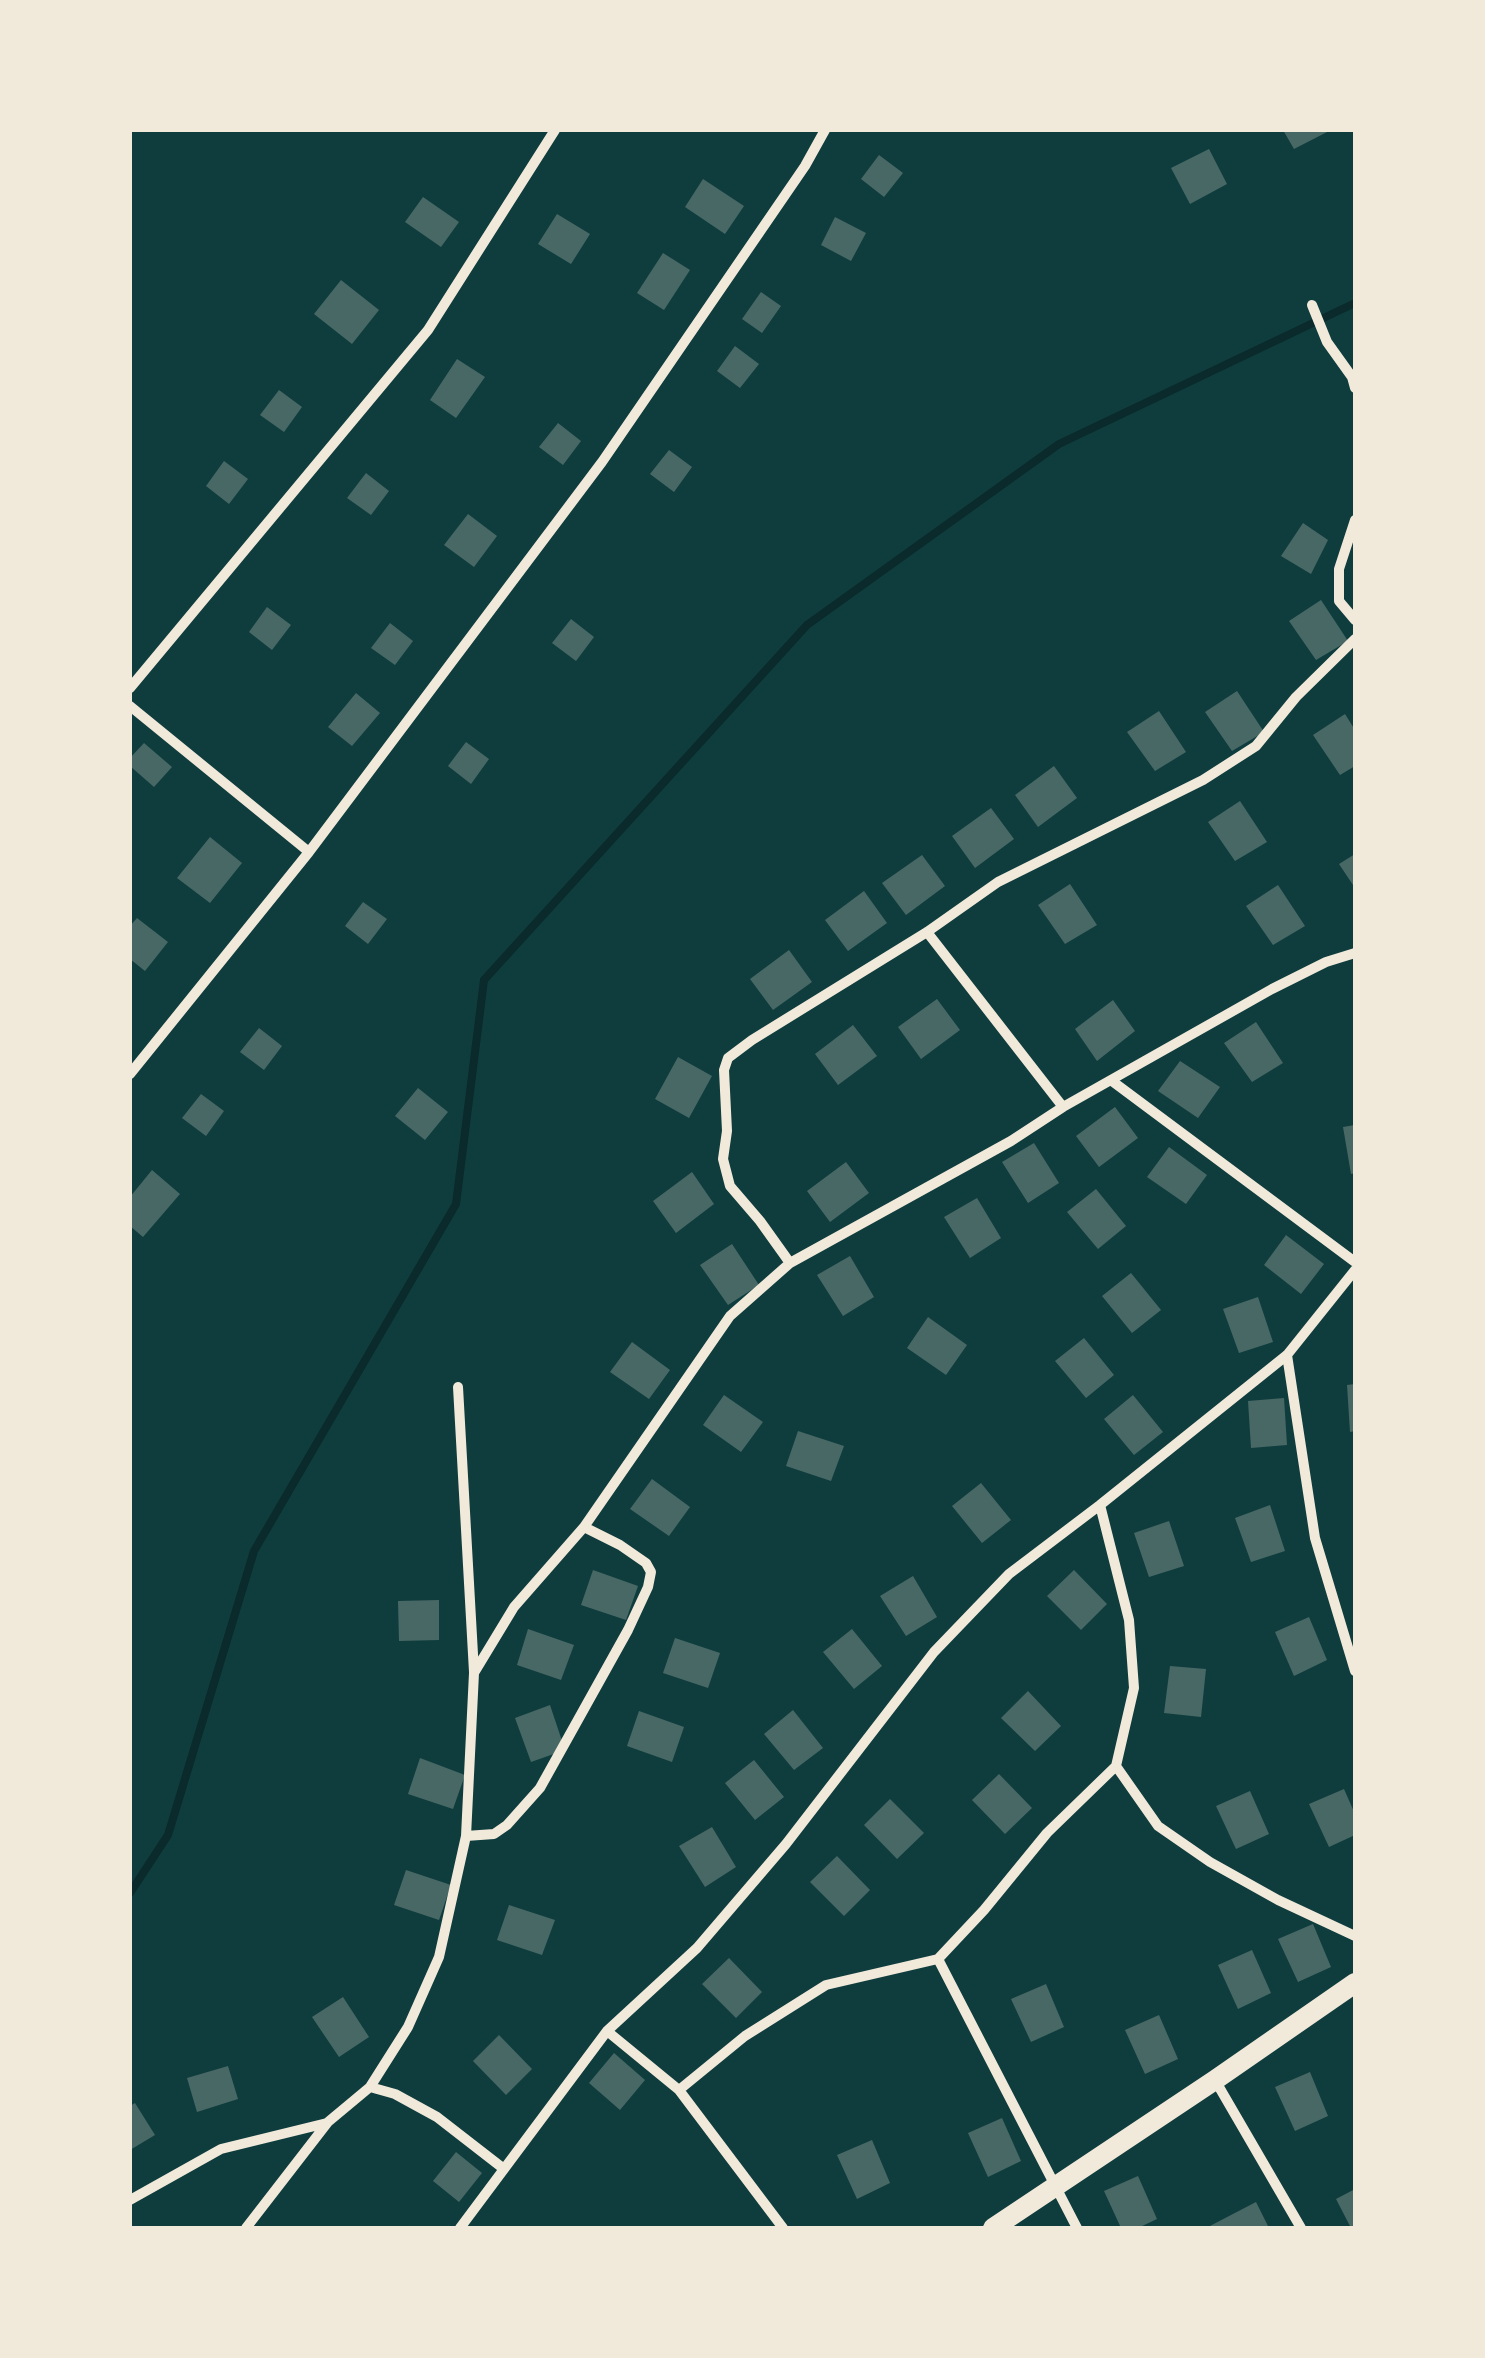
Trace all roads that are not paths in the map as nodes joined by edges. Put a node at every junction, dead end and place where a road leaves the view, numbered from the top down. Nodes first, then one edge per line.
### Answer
1 (555, 130) edge
2 (825, 130) edge
3 (1312, 306) dead end
4 (1355, 388) edge
5 (1355, 520) edge
6 (1355, 620) edge
7 (1355, 639) edge
8 (130, 688) edge
9 (130, 706) edge
10 (309, 852) junction
11 (927, 932) junction
12 (1355, 952) edge
13 (130, 1074) edge
14 (1112, 1081) junction
15 (1063, 1107) junction
16 (1355, 1262) edge
17 (790, 1263) junction
18 (1355, 1270) edge
19 (1287, 1355) junction
20 (458, 1387) dead end
21 (1100, 1505) junction
22 (584, 1527) junction
23 (1355, 1671) edge
24 (474, 1673) junction
25 (1116, 1766) junction
26 (466, 1836) junction
27 (1355, 1936) edge
28 (938, 1959) junction
29 (1355, 1983) edge
30 (607, 2031) junction
31 (1215, 2080) junction
32 (370, 2087) junction
33 (679, 2090) junction
34 (328, 2122) junction
35 (504, 2170) junction
36 (1054, 2186) junction
37 (130, 2200) edge
38 (246, 2228) edge
39 (460, 2228) edge
40 (783, 2228) edge
41 (993, 2228) edge
42 (1076, 2228) edge
43 (1301, 2228) edge

1 - 8 street
2 - 10 street
3 - 4 street
5 - 6 street
7 - 11 street
9 - 10 street
10 - 13 street
11 - 15 street
11 - 17 street
12 - 14 street
14 - 15 street
14 - 16 street
15 - 17 street
17 - 22 street
18 - 19 street
19 - 21 street
19 - 23 street
20 - 24 street
21 - 25 street
21 - 30 street
22 - 24 street
22 - 26 street
24 - 26 street
25 - 27 street
25 - 28 street
26 - 32 street
28 - 33 street
28 - 36 street
29 - 31 main road
30 - 33 street
30 - 35 street
31 - 36 main road
31 - 43 street
32 - 34 street
32 - 35 street
33 - 40 street
34 - 37 street
34 - 38 street
35 - 39 street
36 - 41 main road
36 - 42 street

